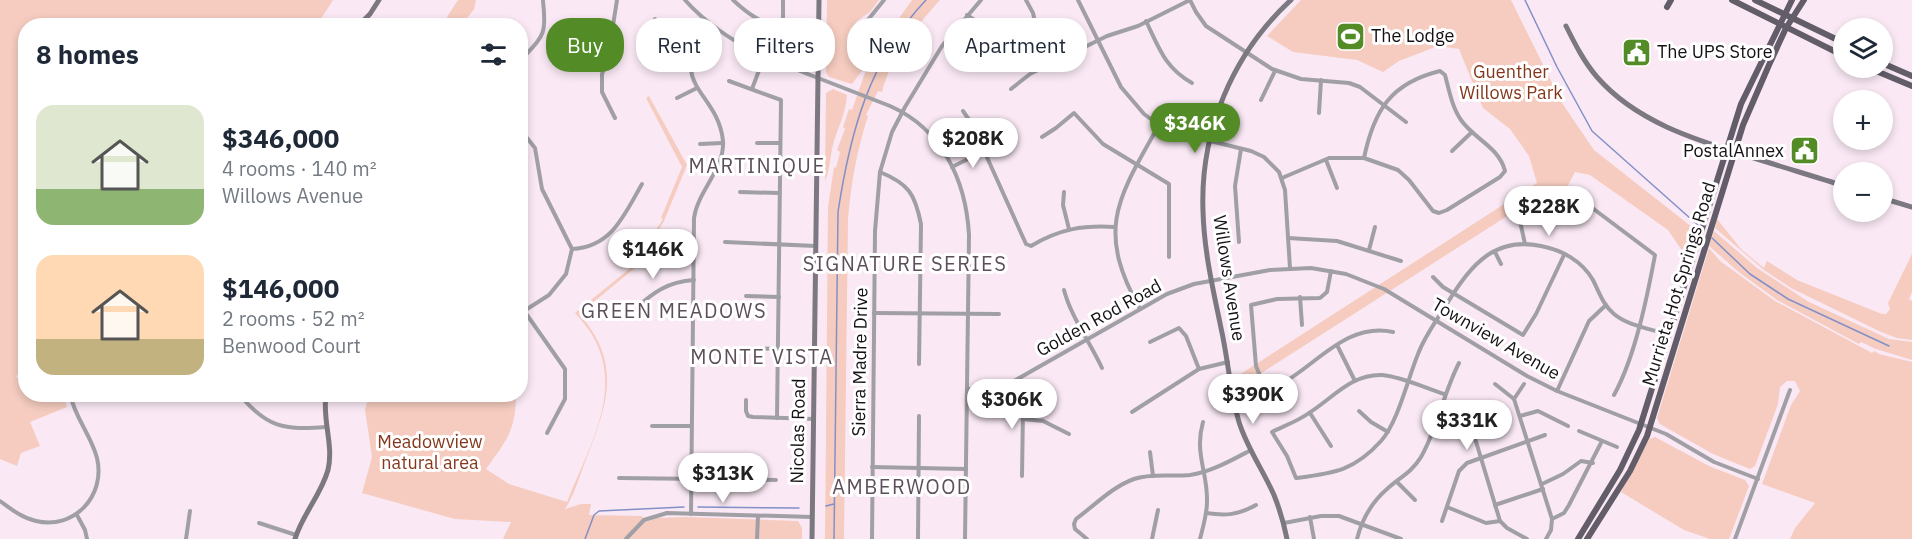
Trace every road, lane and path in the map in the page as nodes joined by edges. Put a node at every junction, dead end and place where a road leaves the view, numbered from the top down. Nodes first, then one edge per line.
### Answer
1 (379, 0) edge
2 (543, 0) edge
3 (617, 0) edge
4 (685, 0) edge
5 (733, 0) edge
6 (783, 0) edge
7 (819, 0) edge
8 (884, 0) edge
9 (981, 0) edge
10 (1026, 0) edge
11 (1078, 0) edge
12 (1190, 0) edge
13 (1291, 0) edge
14 (1671, 0) edge
15 (1732, 0) edge
16 (1755, 0) edge
17 (1792, 0) edge
18 (1804, 0) edge
19 (1667, 8) dead end
20 (1785, 14) junction
21 (967, 15) junction
22 (366, 18) edge
23 (703, 18) edge
24 (869, 18) edge
25 (971, 18) edge
26 (1034, 18) edge
27 (1794, 19) junction
28 (1146, 21) junction
29 (1779, 25) junction
30 (1566, 26) dead end
31 (1786, 28) junction
32 (1833, 38) edge
33 (1098, 40) junction
34 (1833, 51) edge
35 (528, 52) edge
36 (1246, 52) junction
37 (1893, 68) edge
38 (1275, 70) junction
39 (693, 72) edge
40 (758, 72) edge
41 (803, 72) edge
42 (1912, 76) edge
43 (818, 78) junction
44 (1893, 78) edge
45 (1321, 80) junction
46 (729, 81) dead end
47 (1192, 83) dead end
48 (1912, 86) edge
49 (697, 88) junction
50 (752, 89) junction
51 (1011, 89) dead end
52 (677, 98) dead end
53 (1261, 100) dead end
54 (1383, 104) junction
55 (963, 111) dead end
56 (902, 112) junction
57 (1318, 113) dead end
58 (615, 118) dead end
59 (1406, 122) dead end
60 (1159, 125) junction
61 (1472, 132) junction
62 (1042, 137) dead end
63 (528, 139) edge
64 (1209, 141) junction
65 (723, 143) junction
66 (757, 143) dead end
67 (779, 143) junction
68 (700, 144) dead end
69 (1241, 149) junction
70 (1726, 150) junction
71 (984, 151) junction
72 (1452, 151) dead end
73 (1734, 152) junction
74 (1364, 158) junction
75 (1326, 160) junction
76 (1136, 165) junction
77 (952, 167) junction
78 (880, 172) junction
79 (1282, 178) junction
80 (1833, 183) edge
81 (642, 184) dead end
82 (1337, 188) dead end
83 (740, 192) dead end
84 (1064, 192) dead end
85 (778, 193) junction
86 (1578, 200) dead end
87 (1893, 201) edge
88 (1912, 207) edge
89 (1520, 221) dead end
90 (1375, 226) dead end
91 (1115, 227) junction
92 (1068, 229) junction
93 (1288, 238) junction
94 (725, 242) dead end
95 (1239, 242) dead end
96 (1525, 244) junction
97 (778, 245) junction
98 (816, 246) junction
99 (572, 249) junction
100 (1369, 250) junction
101 (1495, 252) junction
102 (1564, 255) junction
103 (1169, 257) dead end
104 (1401, 261) dead end
105 (1501, 264) dead end
106 (1290, 268) junction
107 (1331, 271) junction
108 (1433, 277) dead end
109 (693, 280) junction
110 (1212, 281) junction
111 (1064, 290) dead end
112 (1453, 293) junction
113 (746, 296) dead end
114 (779, 297) junction
115 (1300, 297) junction
116 (1606, 305) junction
117 (528, 308) edge
118 (1140, 309) junction
119 (874, 313) junction
120 (920, 313) junction
121 (967, 314) junction
122 (627, 315) dead end
123 (999, 315) dead end
124 (528, 317) edge
125 (1436, 321) junction
126 (1302, 325) dead end
127 (1639, 325) junction
128 (1393, 332) dead end
129 (1669, 335) junction
130 (1088, 339) junction
131 (1150, 342) dead end
132 (1337, 345) junction
133 (745, 348) dead end
134 (778, 349) junction
135 (1228, 362) junction
136 (1459, 363) dead end
137 (919, 364) dead end
138 (1102, 368) dead end
139 (1199, 369) junction
140 (1014, 381) junction
141 (1355, 381) junction
142 (1408, 382) junction
143 (1495, 384) dead end
144 (1524, 384) dead end
145 (967, 389) junction
146 (1790, 390) dead end
147 (1266, 391) junction
148 (1557, 391) junction
149 (1444, 394) junction
150 (1614, 395) dead end
151 (1234, 398) junction
152 (1514, 399) junction
153 (746, 400) dead end
154 (71, 402) edge
155 (245, 402) edge
156 (326, 402) edge
157 (1359, 411) dead end
158 (1132, 412) dead end
159 (1310, 413) junction
160 (919, 416) dead end
161 (1520, 416) junction
162 (777, 418) junction
163 (814, 419) junction
164 (1023, 419) junction
165 (1203, 422) dead end
166 (1641, 424) junction
167 (652, 426) dead end
168 (692, 426) junction
169 (1568, 426) dead end
170 (326, 427) junction
171 (1650, 428) junction
172 (1579, 431) dead end
173 (1388, 432) junction
174 (547, 433) dead end
175 (1070, 434) dead end
176 (1474, 435) dead end
177 (1545, 435) dead end
178 (1602, 441) junction
179 (1528, 442) junction
180 (1330, 446) dead end
181 (1617, 447) dead end
182 (1251, 450) junction
183 (1150, 452) dead end
184 (1480, 458) junction
185 (1593, 462) junction
186 (872, 467) junction
187 (918, 468) junction
188 (966, 468) junction
189 (1203, 472) junction
190 (1022, 476) dead end
191 (1152, 476) junction
192 (619, 478) dead end
193 (691, 478) junction
194 (1758, 478) junction
195 (776, 480) dead end
196 (1397, 482) junction
197 (1542, 486) junction
198 (1414, 500) dead end
199 (0, 501) edge
200 (1256, 505) dead end
201 (1495, 505) junction
202 (1447, 507) junction
203 (1158, 510) dead end
204 (190, 511) dead end
205 (1206, 513) junction
206 (691, 514) junction
207 (77, 515) junction
208 (758, 516) junction
209 (812, 517) junction
210 (1310, 518) junction
211 (1552, 519) junction
212 (1442, 521) dead end
213 (1500, 521) junction
214 (259, 523) dead end
215 (1284, 523) junction
216 (1362, 524) junction
217 (296, 537) edge
218 (87, 539) edge
219 (186, 539) edge
220 (626, 539) edge
221 (757, 539) edge
222 (812, 539) edge
223 (872, 539) edge
224 (918, 539) edge
225 (965, 539) edge
226 (1087, 539) edge
227 (1152, 539) edge
228 (1200, 539) edge
229 (1287, 539) edge
230 (1314, 539) edge
231 (1357, 539) edge
232 (1401, 539) edge
233 (1527, 539) edge
234 (1546, 539) edge
235 (1578, 539) edge
236 (1587, 539) edge
237 (1735, 539) edge

1 - 22 street
2 - 35 street
3 - 58 street
4 - 23 street
5 - 6 street
7 - 43 street, Nicolas Road
8 - 24 street
9 - 21 street, Sierra Madre Drive
10 - 26 street
11 - 33 street
12 - 28 street
12 - 36 street
13 - 36 street, Willows Avenue
14 - 19 main road
15 - 29 main road
16 - 20 main road
17 - 20 main road, Murrieta Hot Springs Road
18 - 27 main road, Murrieta Hot Springs Road
20 - 27 main road
20 - 29 main road, Murrieta Hot Springs Road
21 - 25 street
21 - 56 street, Sierra Madre Drive
27 - 31 main road, Murrieta Hot Springs Road
27 - 32 main road
28 - 33 street
28 - 47 street
29 - 31 main road
29 - 70 main road, Murrieta Hot Springs Road
30 - 70 street
31 - 34 main road
31 - 73 main road, Murrieta Hot Springs Road
33 - 51 street
33 - 60 street
36 - 38 street
36 - 64 street, Willows Avenue
37 - 42 main road
38 - 45 street
38 - 53 street
39 - 49 street
40 - 50 street
41 - 43 street
43 - 56 street
43 - 98 street, Nicolas Road
44 - 48 main road
45 - 54 street
45 - 57 street
46 - 50 street
49 - 52 street
49 - 65 street
50 - 67 street
54 - 59 street
54 - 61 street
54 - 74 street
55 - 71 street
56 - 77 street
56 - 78 street, Sierra Madre Drive
60 - 64 street
60 - 76 street
61 - 72 street
61 - 74 street
62 - 76 street
63 - 99 street
64 - 69 street
64 - 110 street, Willows Avenue
65 - 68 street
65 - 109 street
66 - 67 street
67 - 85 street
69 - 79 street
69 - 95 street
70 - 73 street
70 - 129 main road, Murrieta Hot Springs Road
71 - 77 street
71 - 92 street
73 - 80 street
73 - 171 main road, Murrieta Hot Springs Road
74 - 75 street
75 - 79 street
75 - 82 street
76 - 91 street
76 - 103 street
77 - 121 street
78 - 119 street, Sierra Madre Drive
78 - 120 street
79 - 93 street
81 - 99 street
83 - 85 street
84 - 92 street
85 - 97 street
86 - 127 street
87 - 88 street
89 - 96 street
90 - 100 street
91 - 92 street
91 - 118 street
93 - 100 street
93 - 106 street
94 - 97 street
96 - 101 street
96 - 102 street
97 - 98 street
97 - 114 street
98 - 163 street, Nicolas Road
99 - 117 street
100 - 104 street
101 - 105 street
101 - 112 street
102 - 112 street
102 - 116 street
106 - 107 street, Townview Avenue
106 - 110 street, Townview Avenue
107 - 115 street
107 - 125 street, Townview Avenue
108 - 112 street
109 - 122 street
109 - 168 street
110 - 118 street, Golden Rod Road
110 - 135 street, Willows Avenue
111 - 130 street
112 - 125 street
113 - 114 street
114 - 134 street
115 - 126 street
115 - 147 street
116 - 127 street
116 - 148 street
118 - 130 street, Golden Rod Road
119 - 120 street
119 - 186 street, Sierra Madre Drive
120 - 121 street
120 - 137 street
121 - 123 street
121 - 145 street
124 - 174 street
125 - 142 street
125 - 148 street, Townview Avenue
127 - 129 street
127 - 150 street
128 - 132 street
129 - 166 main road, Murrieta Hot Springs Road
130 - 138 street
130 - 140 street, Golden Rod Road
131 - 139 street
132 - 141 street
132 - 147 street
133 - 134 street
134 - 162 street
135 - 139 street
135 - 151 street, Willows Avenue
136 - 149 street
139 - 158 street
140 - 145 street, Golden Rod Road
140 - 164 street
141 - 142 street
141 - 159 street
142 - 149 street
142 - 173 street
143 - 152 street
144 - 152 street
145 - 188 street
146 - 194 street
147 - 151 street
148 - 166 street, Townview Avenue
149 - 196 street
151 - 182 street, Willows Avenue
152 - 161 street
153 - 162 street
154 - 207 street
155 - 170 street
156 - 170 street
157 - 173 street
159 - 173 street
159 - 180 street
160 - 187 street
161 - 169 street
161 - 179 street
162 - 163 street
163 - 209 street, Nicolas Road
164 - 175 street
164 - 190 street
165 - 189 street
166 - 171 street, Townview Avenue
166 - 235 main road, Murrieta Hot Springs Road
167 - 168 street
168 - 193 street
170 - 217 street
171 - 194 street, Townview Avenue
171 - 236 main road, Murrieta Hot Springs Road
172 - 178 street
176 - 184 street
177 - 179 street
178 - 181 street
178 - 185 street
179 - 184 street
179 - 197 street
182 - 189 street
182 - 215 street, Willows Avenue
183 - 191 street
184 - 201 street
184 - 202 street
185 - 197 street
185 - 211 street
186 - 187 street
186 - 223 street, Sierra Madre Drive
187 - 188 street
187 - 224 street
188 - 225 street
189 - 191 street
189 - 205 street
191 - 226 street
192 - 193 street
193 - 195 street
193 - 206 street
194 - 237 street
196 - 198 street
196 - 216 street
197 - 201 street
197 - 211 street
199 - 207 street
200 - 205 street
201 - 213 street
202 - 212 street
202 - 213 street
203 - 227 street
204 - 219 street
205 - 228 street
206 - 208 street
206 - 220 street
207 - 218 street
208 - 209 street
208 - 221 street
209 - 222 street, Nicolas Road
210 - 215 street
210 - 216 street
210 - 230 street
211 - 234 street
213 - 233 street
214 - 217 street
215 - 229 street, Willows Avenue
216 - 231 street
216 - 232 street

